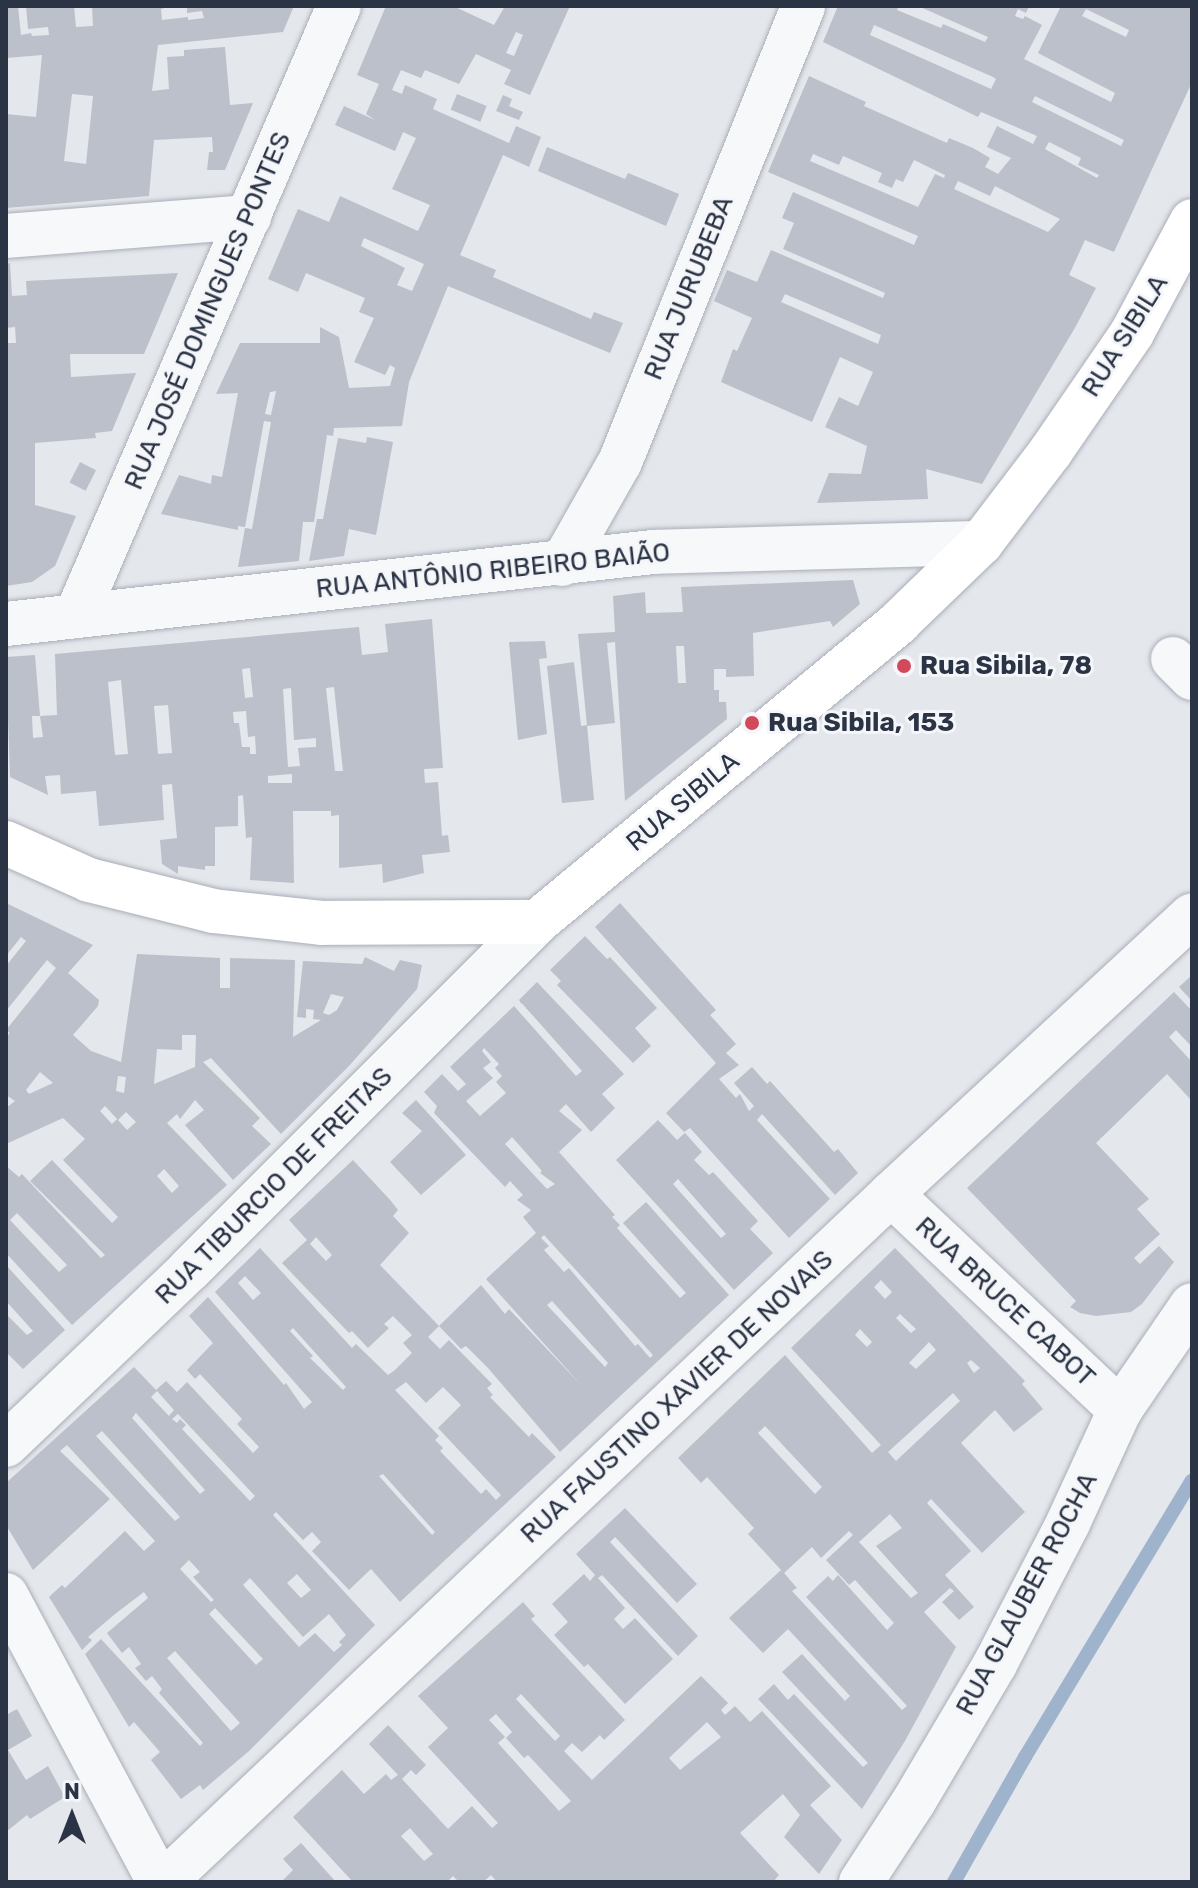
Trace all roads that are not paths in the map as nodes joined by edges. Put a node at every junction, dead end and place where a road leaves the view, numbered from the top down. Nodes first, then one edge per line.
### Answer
1 (339, 6) edge
2 (803, 6) edge
3 (249, 217) junction
4 (1192, 221) edge
5 (6, 236) edge
6 (981, 543) junction
7 (562, 564) junction
8 (76, 616) junction
9 (6, 624) edge
10 (6, 843) edge
11 (1192, 915) edge
12 (537, 922) junction
13 (891, 1194) junction
14 (1192, 1305) edge
15 (1120, 1410) junction
16 (6, 1445) edge
17 (6, 1595) edge
18 (162, 1882) edge
19 (861, 1882) edge

1 - 3 street, RUA JOSÉ DOMINGUES PONTES
2 - 7 street, RUA JURUBEBA
3 - 5 street
3 - 8 street, RUA JOSÉ DOMINGUES PONTES
4 - 6 street, RUA SIBILA
6 - 7 street, RUA ANTÔNIO RIBEIRO BAIÃO
6 - 12 street, RUA SIBILA
7 - 8 street, RUA ANTÔNIO RIBEIRO BAIÃO
8 - 9 street, RUA ANTÔNIO RIBEIRO BAIÃO
10 - 12 street
11 - 13 street, RUA FAUSTINO XAVIER DE NOVAIS
12 - 16 street, RUA TIBURCIO DE FREITAS
13 - 15 street, RUA BRUCE CABOT
13 - 18 street, RUA FAUSTINO XAVIER DE NOVAIS
14 - 15 street, RUA GLAUBER ROCHA
15 - 19 street, RUA GLAUBER ROCHA
17 - 18 street

